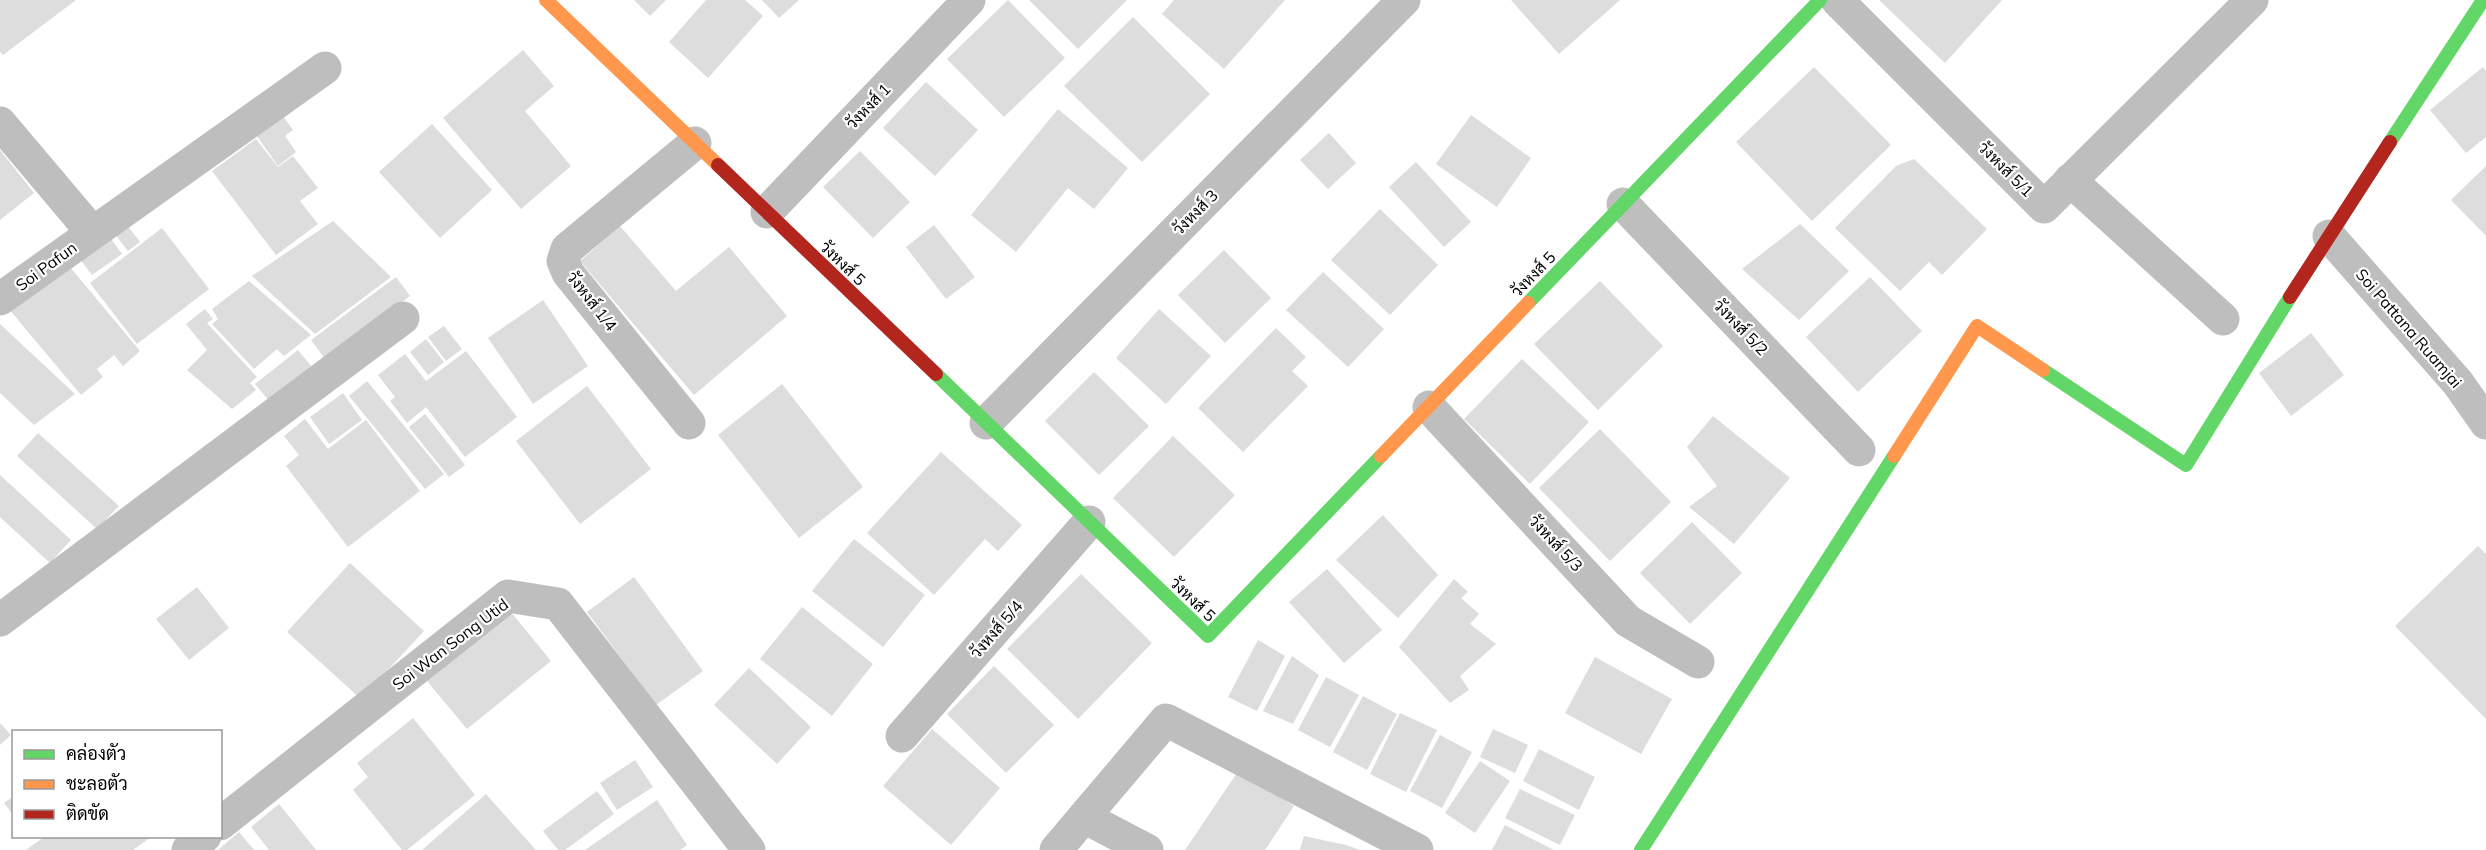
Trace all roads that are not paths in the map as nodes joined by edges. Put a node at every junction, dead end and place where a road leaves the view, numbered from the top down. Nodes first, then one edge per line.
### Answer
1 (546, 0) edge
2 (969, 0) edge
3 (1404, 0) edge
4 (1820, 0) edge
5 (1837, 0) edge
6 (2252, 0) edge
7 (2482, 0) edge
8 (325, 68) dead end
9 (0, 123) edge
10 (695, 143) junction
11 (2070, 180) junction
12 (1623, 204) junction
13 (767, 213) junction
14 (92, 232) junction
15 (2329, 237) junction
16 (0, 299) edge
17 (403, 318) dead end
18 (2223, 319) dead end
19 (1429, 407) junction
20 (689, 423) dead end
21 (986, 423) junction
22 (2486, 423) edge
23 (1859, 450) dead end
24 (1089, 522) junction
25 (0, 620) edge
26 (1698, 662) dead end
27 (902, 736) dead end
28 (1084, 816) junction
29 (222, 822) edge
30 (204, 838) edge
31 (188, 850) edge
32 (749, 850) edge
33 (1056, 850) edge
34 (1147, 850) edge
35 (1417, 850) edge
36 (1641, 850) edge

1 - 10 street, วังหงส์ 5
2 - 13 street, วังหงส์ 1
3 - 21 street, วังหงส์ 3
4 - 12 street, วังหงส์ 5
5 - 11 street, วังหงส์ 5/1
6 - 11 street, วังหงส์ 5/1
7 - 15 street
8 - 14 street, Soi Pafun
9 - 14 street
10 - 13 street, วังหงส์ 5
10 - 20 street, วังหงส์ 1/4
11 - 18 street
12 - 19 street, วังหงส์ 5
12 - 23 street, วังหงส์ 5/2
13 - 21 street, วังหงส์ 5
14 - 16 street, Soi Pafun
15 - 22 street, Soi Pattana Ruamjai
15 - 36 street
17 - 25 street
19 - 24 street, วังหงส์ 5
19 - 26 street, วังหงส์ 5/3
21 - 24 street, วังหงส์ 5
24 - 27 street, วังหงส์ 5/4
28 - 33 street
28 - 34 street
28 - 35 street
29 - 32 street, Soi Wan Song Utid
30 - 31 street

